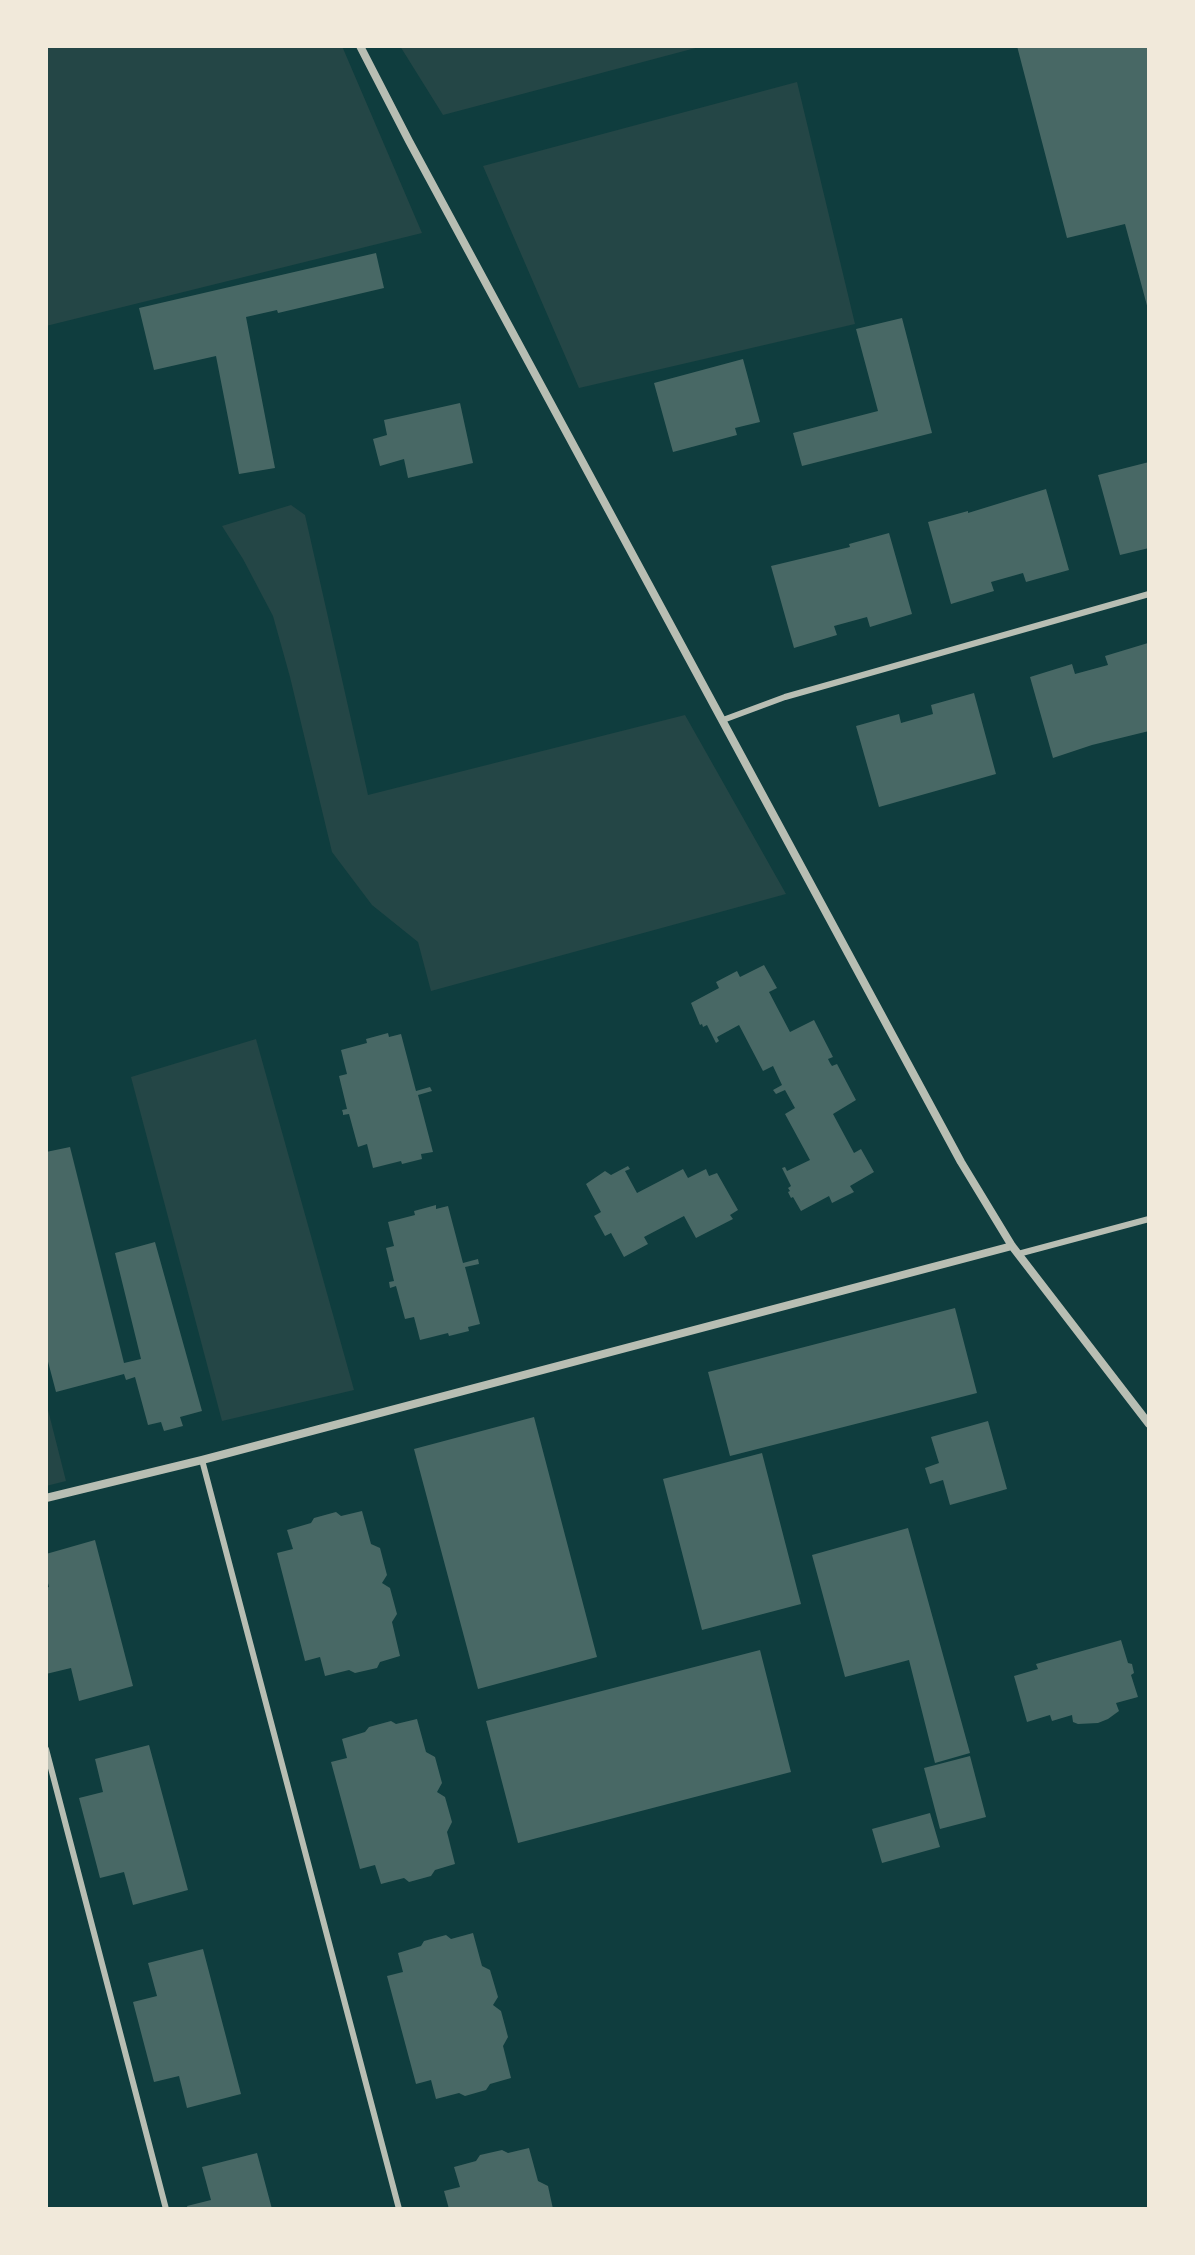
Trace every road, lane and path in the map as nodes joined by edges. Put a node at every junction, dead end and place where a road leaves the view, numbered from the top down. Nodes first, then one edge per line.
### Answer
1 (360, 46) edge
2 (1149, 594) edge
3 (723, 720) junction
4 (1149, 1219) edge
5 (1015, 1250) junction
6 (1149, 1424) edge
7 (202, 1460) junction
8 (46, 1498) edge
9 (46, 1749) edge
10 (166, 2209) edge
11 (399, 2209) edge

1 - 3 street
2 - 3 lane
3 - 5 street
4 - 5 lane
5 - 6 street
5 - 7 street
7 - 8 street
7 - 11 lane
9 - 10 lane

